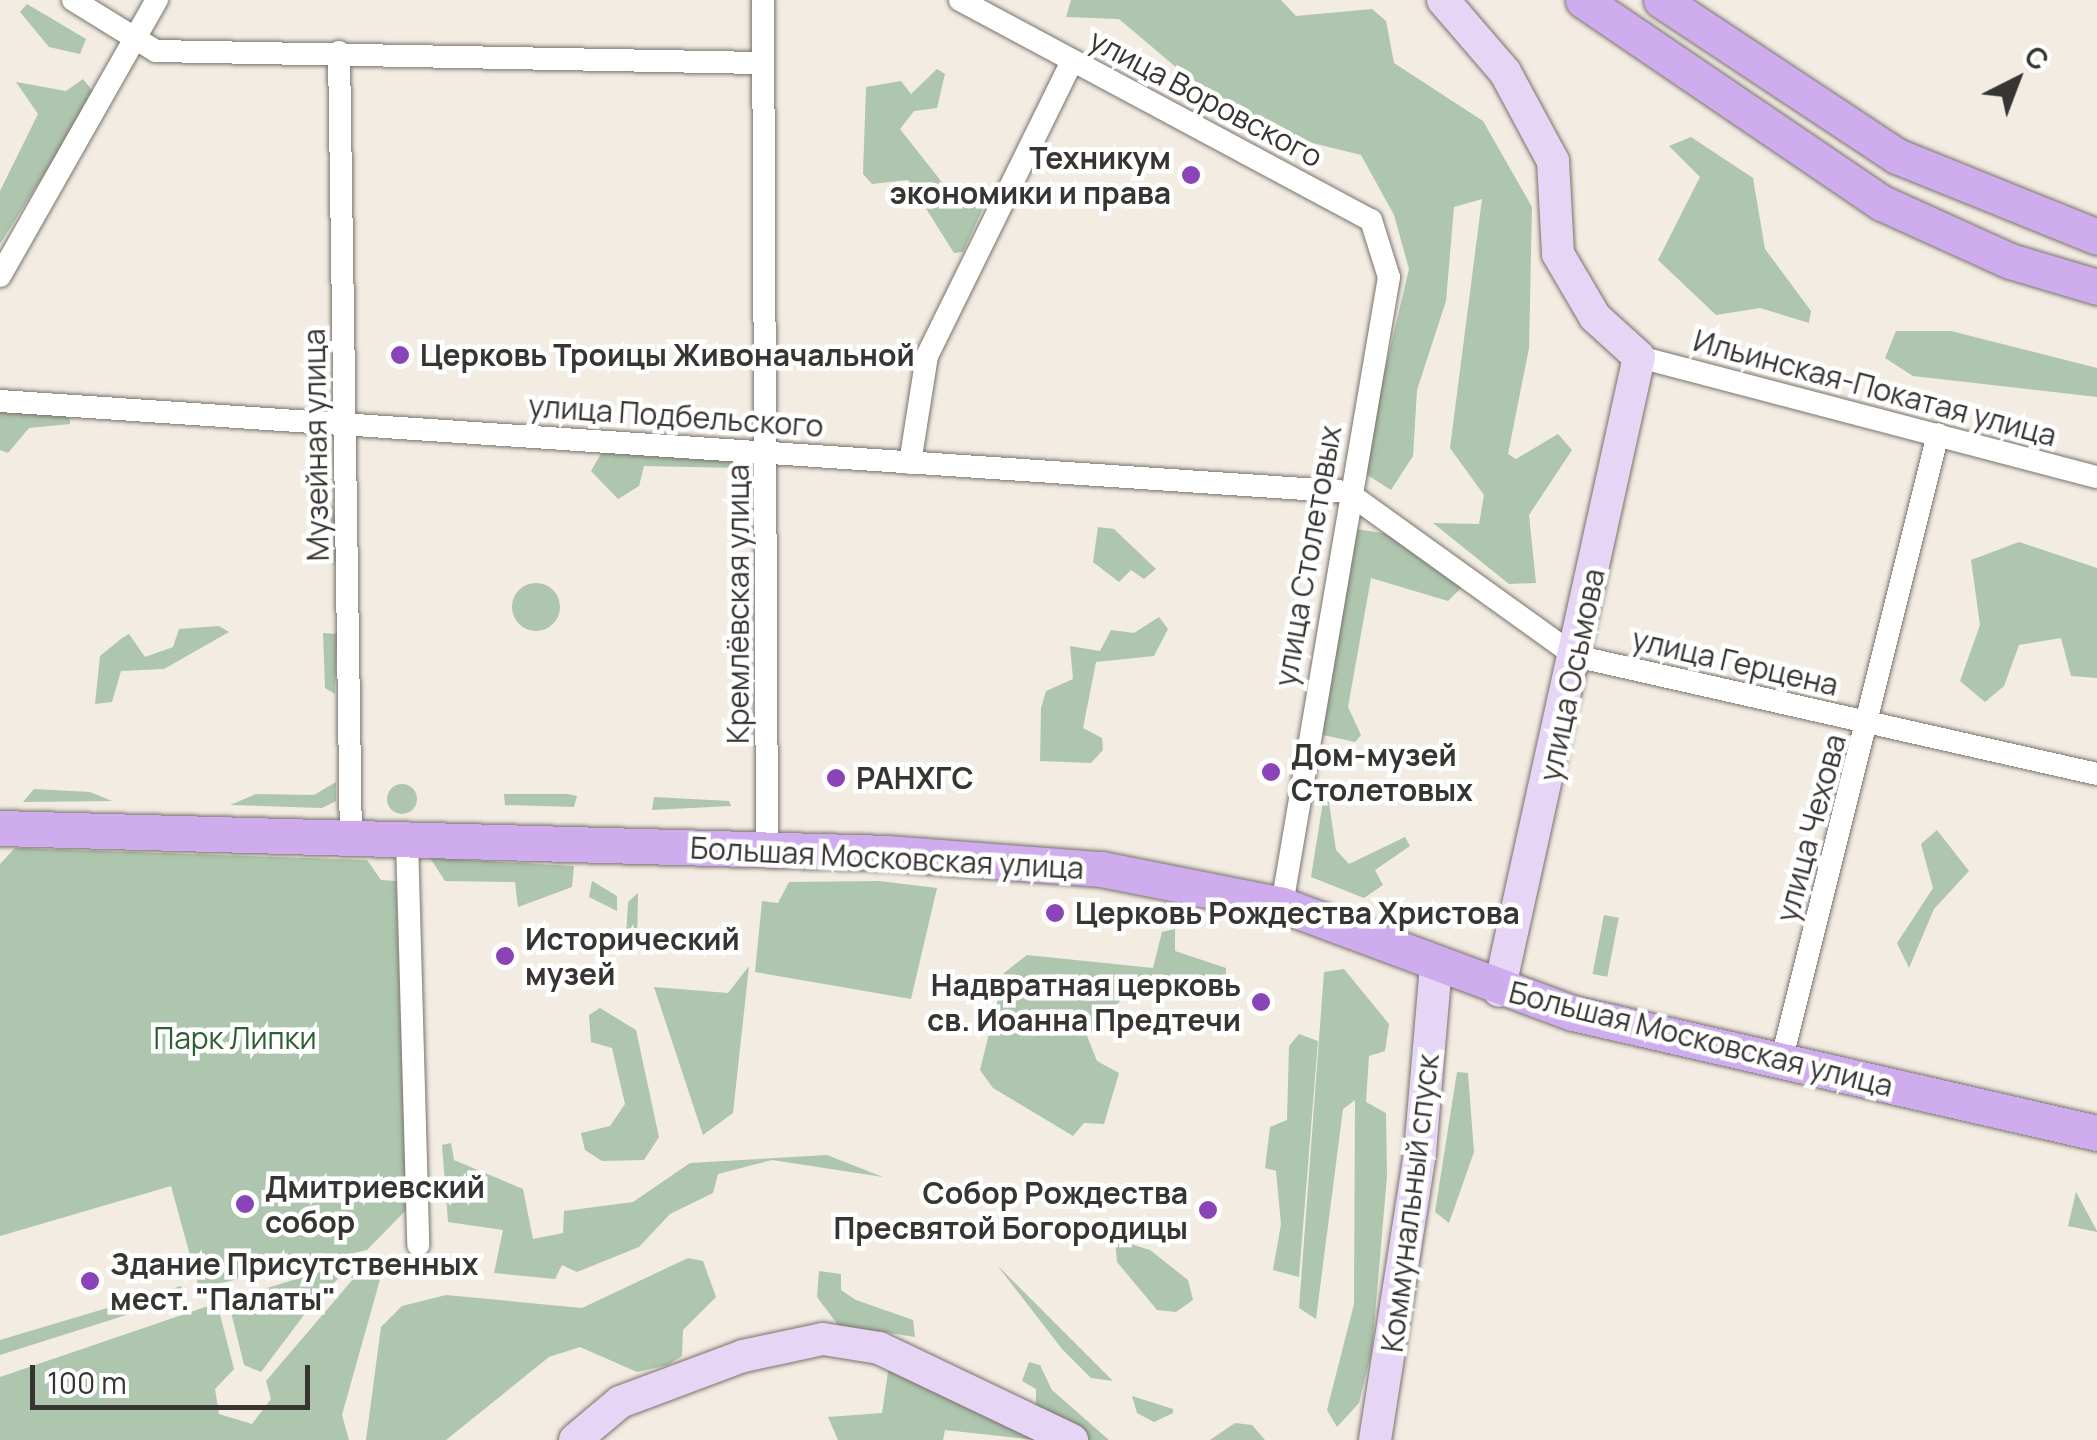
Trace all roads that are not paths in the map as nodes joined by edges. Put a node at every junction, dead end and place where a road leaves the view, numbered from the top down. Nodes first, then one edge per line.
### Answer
1 (72, 0) edge
2 (157, 0) edge
3 (763, 0) edge
4 (960, 0) edge
5 (1584, 0) edge
6 (1661, 0) edge
7 (1453, 7) edge
8 (134, 38) junction
9 (339, 52) junction
10 (1072, 61) junction
11 (761, 63) junction
12 (1371, 220) joint
13 (2097, 237) edge
14 (0, 276) edge
15 (2097, 286) edge
16 (1639, 358) junction
17 (0, 402) edge
18 (346, 425) junction
19 (1938, 434) junction
20 (768, 449) junction
21 (910, 463) junction
22 (2097, 477) edge
23 (1348, 492) junction
24 (1575, 656) junction
25 (1870, 724) junction
26 (2097, 774) edge
27 (0, 828) edge
28 (351, 838) junction
29 (407, 840) junction
30 (767, 849) junction
31 (1282, 905) junction
32 (1436, 964) junction
33 (1499, 991) junction
34 (1781, 1062) junction
35 (2097, 1132) edge
36 (418, 1245) dead end
37 (575, 1440) edge
38 (1072, 1440) edge
39 (1375, 1440) edge

1 - 8 street
2 - 8 street
3 - 11 street, Кремлёвская улица
4 - 10 street, улица Воровского
5 - 15 main road
6 - 13 main road
7 - 16 street
8 - 9 street
8 - 14 street
9 - 11 street
9 - 18 street, Музейная улица
10 - 12 street, улица Воровского
10 - 21 street
11 - 20 street, Кремлёвская улица
12 - 23 street, улица Столетовых
16 - 19 street, Ильинская-Покатая улица
16 - 24 street, улица Осьмова
17 - 18 street, улица Подбельского
18 - 20 street, улица Подбельского
18 - 28 street, Музейная улица
19 - 22 street, Ильинская-Покатая улица
19 - 25 street, улица Чехова
20 - 21 street, улица Подбельского
20 - 30 street, Кремлёвская улица
21 - 23 street, улица Подбельского
23 - 24 street, улица Герцена
23 - 31 street, улица Столетовых
24 - 25 street, улица Герцена
24 - 33 street, улица Осьмова
25 - 26 street, улица Герцена
25 - 34 street, улица Чехова
27 - 28 main road, Большая Московская улица
28 - 29 main road, Большая Московская улица
29 - 30 main road, Большая Московская улица
29 - 36 street
30 - 31 main road, Большая Московская улица
31 - 32 main road, Большая Московская улица
32 - 33 main road, Большая Московская улица
32 - 39 street, Коммунальный спуск
33 - 34 main road, Большая Московская улица
34 - 35 main road, Большая Московская улица
37 - 38 street

